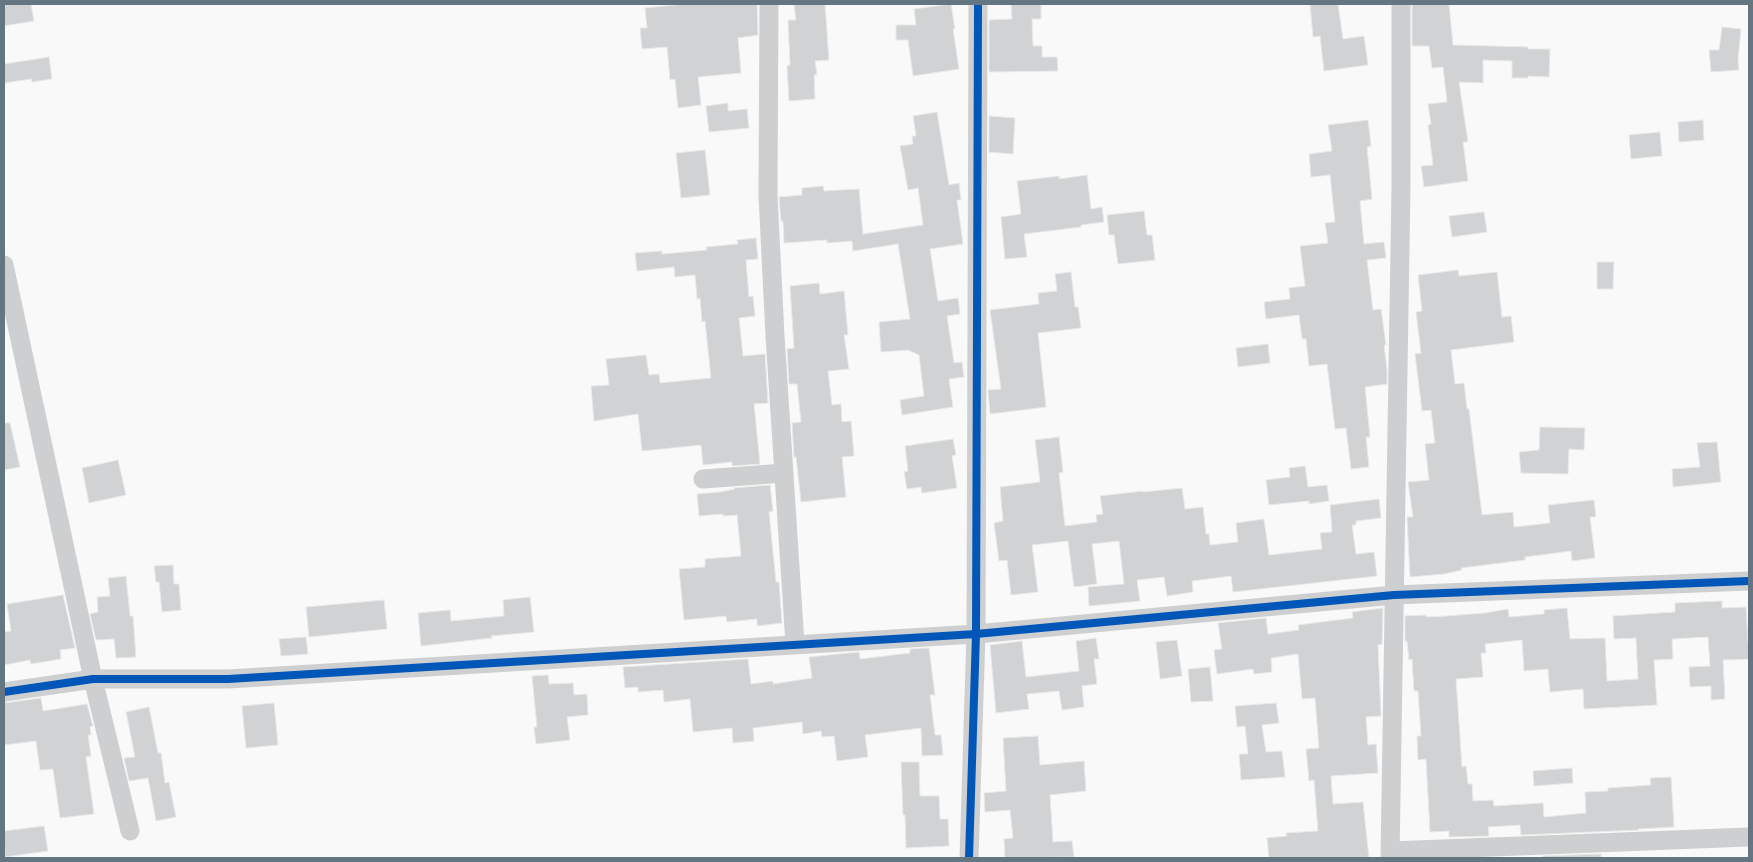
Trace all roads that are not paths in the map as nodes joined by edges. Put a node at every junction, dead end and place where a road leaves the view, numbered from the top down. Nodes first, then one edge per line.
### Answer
1 (769, 4) edge
2 (978, 4) edge
3 (1401, 4) edge
4 (4, 270) edge
5 (784, 473) junction
6 (703, 479) dead end
7 (1749, 581) edge
8 (1394, 594) junction
9 (976, 634) junction
10 (795, 644) junction
11 (93, 679) junction
12 (4, 692) edge
13 (130, 831) dead end
14 (1749, 838) edge
15 (1390, 854) edge
16 (969, 858) edge

1 - 5 street
2 - 9 street
3 - 8 street
4 - 11 street
5 - 6 street
5 - 10 street
7 - 8 street
8 - 9 street
8 - 15 street
9 - 10 street
9 - 16 street
10 - 11 street
11 - 12 street
11 - 13 street
14 - 15 street

